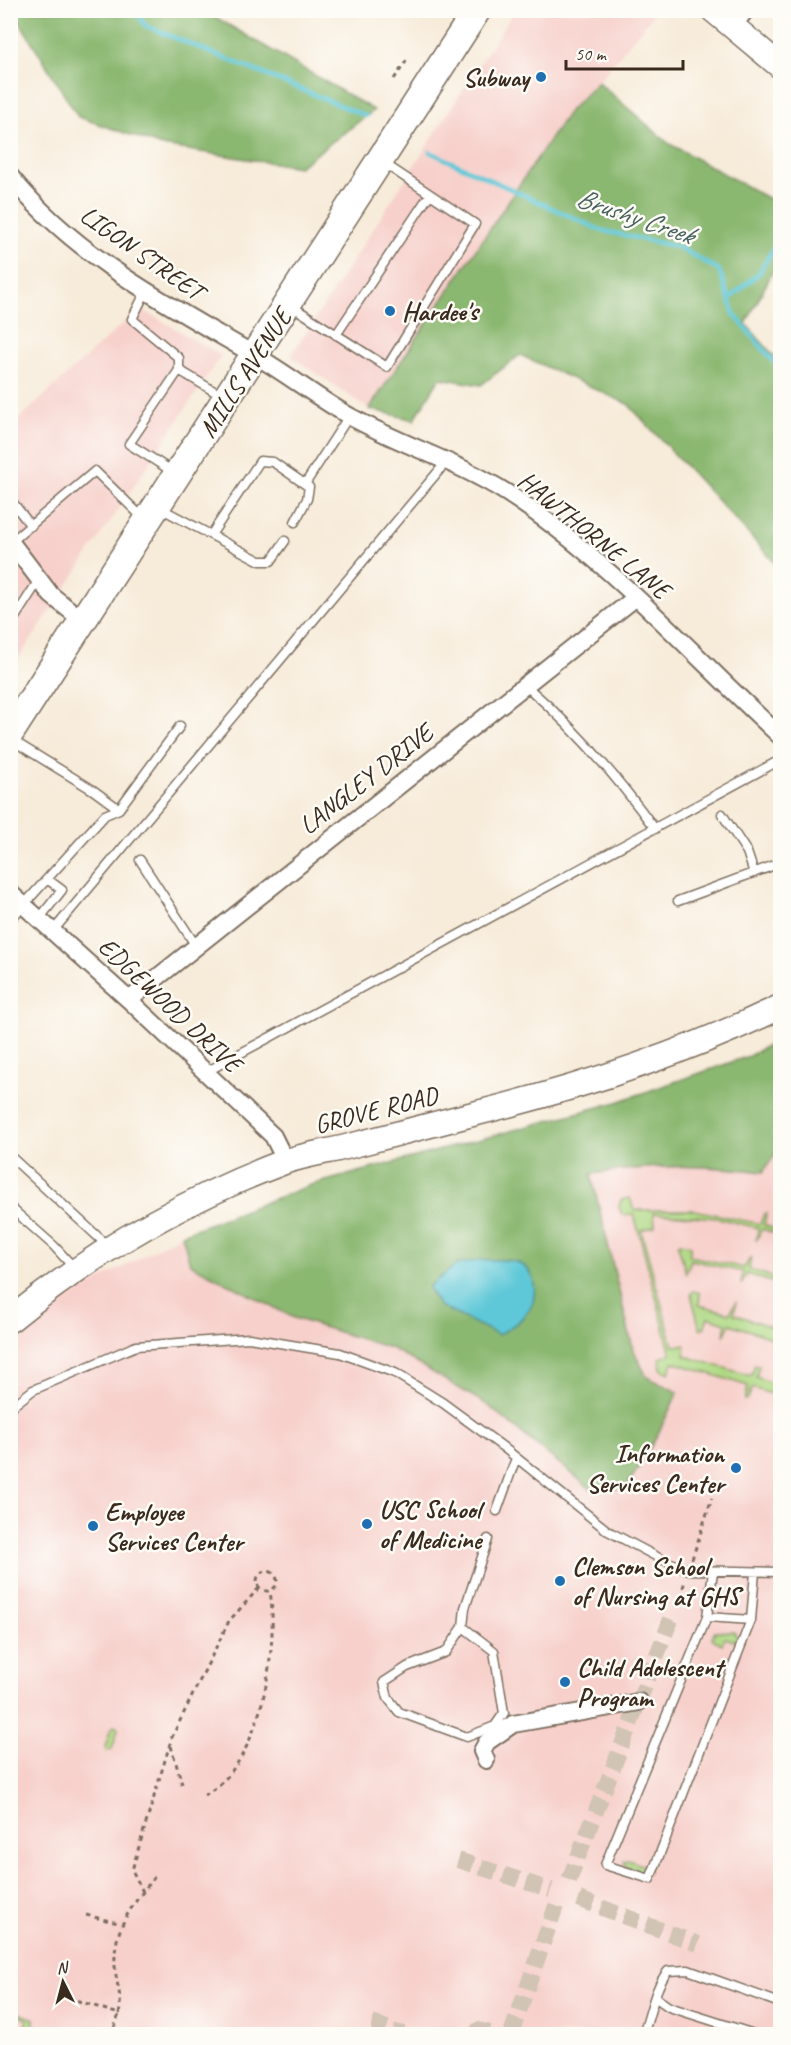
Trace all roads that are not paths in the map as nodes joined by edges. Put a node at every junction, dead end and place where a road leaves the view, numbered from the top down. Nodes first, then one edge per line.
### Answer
1 (477, 10) edge
2 (713, 10) edge
3 (739, 18) edge
4 (780, 66) edge
5 (381, 162) junction
6 (10, 176) edge
7 (430, 194) junction
8 (146, 291) junction
9 (290, 304) junction
10 (336, 335) junction
11 (256, 356) junction
12 (179, 370) junction
13 (228, 399) junction
14 (349, 416) junction
15 (447, 461) junction
16 (178, 475) junction
17 (305, 484) junction
18 (10, 499) edge
19 (152, 514) junction
20 (295, 522) dead end
21 (31, 526) junction
22 (211, 535) junction
23 (285, 541) dead end
24 (12, 546) edge
25 (39, 580) junction
26 (635, 598) junction
27 (82, 620) junction
28 (10, 625) edge
29 (525, 685) junction
30 (180, 726) dead end
31 (10, 733) edge
32 (780, 736) edge
33 (10, 739) edge
34 (780, 760) edge
35 (119, 810) junction
36 (722, 814) dead end
37 (655, 829) junction
38 (140, 860) dead end
39 (780, 863) edge
40 (754, 873) junction
41 (47, 879) junction
42 (17, 898) edge
43 (678, 902) dead end
44 (39, 919) junction
45 (10, 920) edge
46 (53, 931) junction
47 (196, 946) junction
48 (129, 999) junction
49 (780, 1007) edge
50 (206, 1072) junction
51 (10, 1156) edge
52 (286, 1162) junction
53 (10, 1207) edge
54 (111, 1248) junction
55 (76, 1270) junction
56 (10, 1320) edge
57 (10, 1408) edge
58 (516, 1458) junction
59 (497, 1511) dead end
60 (488, 1539) dead end
61 (713, 1571) junction
62 (754, 1572) junction
63 (780, 1572) edge
64 (707, 1617) junction
65 (751, 1620) junction
66 (463, 1627) junction
67 (639, 1702) dead end
68 (486, 1760) dead end
69 (656, 1998) junction
70 (780, 2003) edge
71 (643, 2034) edge
72 (754, 2034) edge

1 - 5 main road, MILLS AVENUE
2 - 3 main road
3 - 4 main road
5 - 7 lane
5 - 9 main road, MILLS AVENUE
6 - 8 street, LIGON STREET
7 - 10 lane
7 - 10 lane
8 - 11 street, LIGON STREET
8 - 12 lane
9 - 10 lane
9 - 11 main road, MILLS AVENUE
11 - 13 main road, MILLS AVENUE
11 - 14 street, HAWTHORNE LANE
12 - 13 lane
12 - 16 lane
13 - 16 main road, MILLS AVENUE
14 - 15 street, HAWTHORNE LANE
14 - 17 lane
15 - 26 street, HAWTHORNE LANE
15 - 46 lane
16 - 19 main road, MILLS AVENUE
17 - 20 lane
17 - 22 lane
18 - 21 lane
19 - 21 lane
19 - 22 lane
19 - 27 main road, MILLS AVENUE
21 - 24 lane
22 - 23 lane
24 - 25 street
25 - 27 street
25 - 28 lane
26 - 29 street, LANGLEY DRIVE
26 - 32 street, HAWTHORNE LANE
27 - 31 main road, MILLS AVENUE
29 - 37 lane
29 - 47 street, LANGLEY DRIVE
30 - 35 lane
33 - 35 lane
34 - 37 lane
35 - 41 lane
36 - 40 lane
37 - 50 lane
38 - 47 lane
39 - 40 lane
40 - 43 lane
41 - 42 lane
41 - 44 lane
42 - 44 street, EDGEWOOD DRIVE
42 - 45 lane
44 - 46 street, EDGEWOOD DRIVE
46 - 48 street, EDGEWOOD DRIVE
47 - 48 street, LANGLEY DRIVE
48 - 50 street, EDGEWOOD DRIVE
49 - 52 main road, GROVE ROAD
50 - 52 street, EDGEWOOD DRIVE
51 - 54 lane
52 - 54 main road, GROVE ROAD
53 - 55 lane
54 - 55 main road, GROVE ROAD
55 - 56 main road, GROVE ROAD
57 - 58 lane
58 - 59 lane
58 - 61 lane
60 - 66 lane
61 - 62 lane
61 - 64 lane
62 - 63 lane
62 - 65 lane
64 - 65 lane
64 - 65 lane
66 - 66 lane
67 - 68 street
69 - 70 lane
69 - 71 lane
69 - 72 lane

